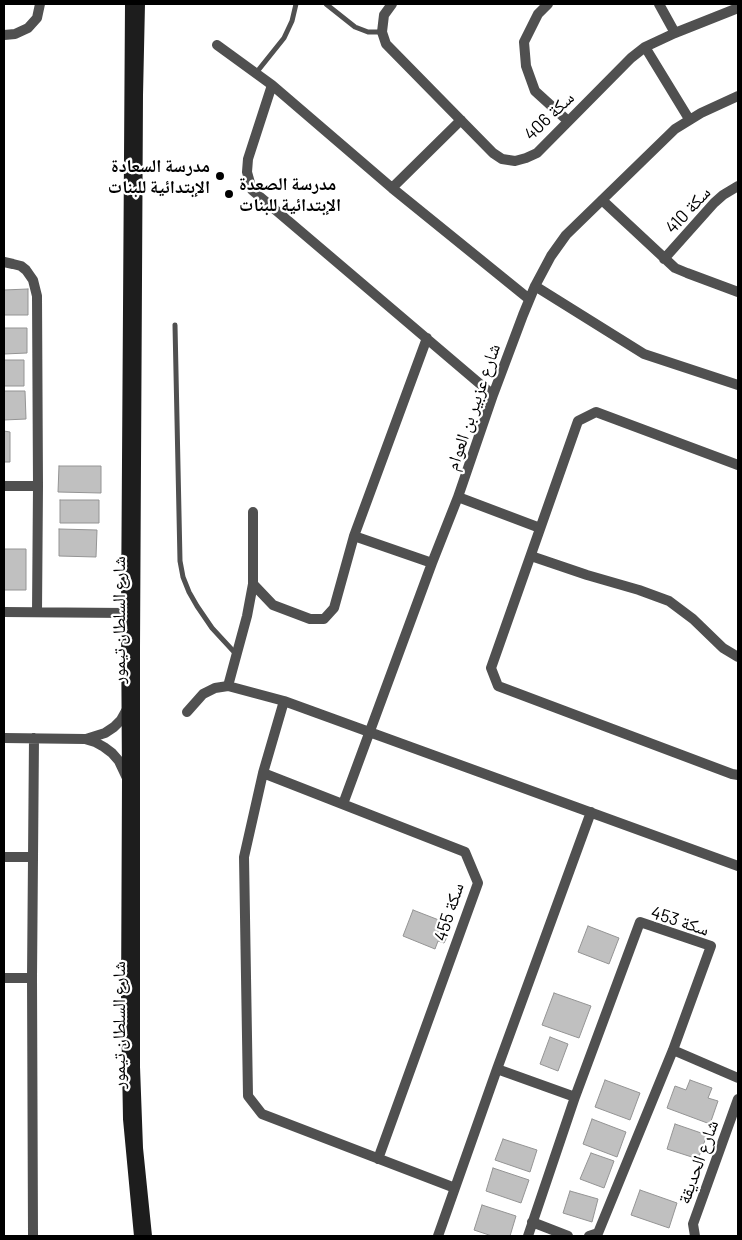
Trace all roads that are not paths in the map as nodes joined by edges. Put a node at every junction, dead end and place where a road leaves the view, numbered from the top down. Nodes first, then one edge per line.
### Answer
1 (40, 4) edge
2 (130, 4) edge
3 (140, 4) edge
4 (296, 4) edge
5 (326, 4) edge
6 (392, 4) edge
7 (548, 4) edge
8 (660, 4) edge
9 (738, 8) edge
10 (382, 32) junction
11 (675, 33) junction
12 (4, 35) edge
13 (217, 45) dead end
14 (645, 47) junction
15 (256, 73) junction
16 (272, 85) junction
17 (738, 96) edge
18 (689, 119) junction
19 (461, 120) junction
20 (568, 121) junction
21 (738, 186) edge
22 (392, 188) junction
23 (602, 200) junction
24 (664, 259) junction
25 (4, 262) edge
26 (535, 286) junction
27 (738, 292) edge
28 (529, 299) junction
29 (175, 325) dead end
30 (427, 338) junction
31 (738, 385) edge
32 (493, 395) junction
33 (738, 465) edge
34 (4, 486) edge
35 (38, 486) junction
36 (458, 497) junction
37 (253, 512) dead end
38 (540, 528) junction
39 (354, 536) junction
40 (531, 556) junction
41 (432, 563) junction
42 (253, 584) junction
43 (4, 612) edge
44 (37, 612) junction
45 (126, 613) junction
46 (236, 655) junction
47 (738, 657) edge
48 (228, 686) junction
49 (284, 701) junction
50 (126, 711) junction
51 (186, 712) dead end
52 (370, 732) junction
53 (4, 738) edge
54 (34, 738) junction
55 (85, 739) junction
56 (263, 773) junction
57 (738, 775) edge
58 (127, 779) junction
59 (343, 804) junction
60 (591, 812) junction
61 (4, 857) edge
62 (33, 857) junction
63 (738, 866) edge
64 (4, 978) edge
65 (32, 978) junction
66 (672, 1050) junction
67 (497, 1069) junction
68 (738, 1078) edge
69 (575, 1097) junction
70 (738, 1099) edge
71 (378, 1159) junction
72 (455, 1188) junction
73 (532, 1222) junction
74 (35, 1234) edge
75 (138, 1236) edge
76 (147, 1236) edge
77 (438, 1236) edge
78 (528, 1236) edge
79 (568, 1236) edge
80 (588, 1236) edge
81 (695, 1236) edge

1 - 12 street
2 - 45 main road, شارع السلطان تيمور
3 - 76 main road, شارع السلطان تيمور
4 - 15 lane
5 - 10 lane
6 - 10 street
7 - 20 street
8 - 11 street
9 - 11 street, سكة 406
10 - 19 street, سكة 406
11 - 14 street, سكة 406
13 - 15 street
14 - 18 street
14 - 20 street, سكة 406
15 - 16 street
16 - 22 street
16 - 30 street
17 - 18 street, شارع عزبير بن العوام
18 - 23 street, شارع عزبير بن العوام
19 - 20 street, سكة 406
19 - 22 street
21 - 24 street, سكة 410
22 - 28 street
23 - 24 street, سكة 410
23 - 26 street, شارع عزبير بن العوام
24 - 27 street, سكة 410
25 - 35 street
26 - 28 street, شارع عزبير بن العوام
26 - 31 street
28 - 32 street, شارع عزبير بن العوام
29 - 46 lane
30 - 32 street
30 - 39 street
32 - 36 street, شارع عزبير بن العوام
33 - 38 street
34 - 35 street
35 - 44 street
36 - 38 street
36 - 41 street, شارع عزبير بن العوام
37 - 42 street
38 - 40 street
39 - 41 street
39 - 42 street
40 - 47 street
40 - 57 street
41 - 52 street, شارع عزبير بن العوام
42 - 46 street
43 - 44 street
44 - 45 street
45 - 50 main road, شارع السلطان تيمور
46 - 48 street
48 - 49 street
48 - 51 street
49 - 52 street
49 - 56 street
50 - 55 street
50 - 58 main road, شارع السلطان تيمور
52 - 59 street, شارع عزبير بن العوام
52 - 60 street
53 - 54 street
54 - 55 street
54 - 62 street
55 - 58 street
56 - 59 street, سكة 455
56 - 71 street
58 - 75 main road, شارع السلطان تيمور
59 - 71 street, سكة 455
60 - 63 street
60 - 67 street
61 - 62 street
62 - 65 street
64 - 65 street
65 - 74 street
66 - 68 street
66 - 69 street, سكة 453
66 - 80 street, سكة 453
67 - 69 street
67 - 72 street
69 - 73 street, سكة 453
70 - 81 street, شارع الحديقة
71 - 72 street
72 - 77 street
73 - 78 street, سكة 453
73 - 79 street

